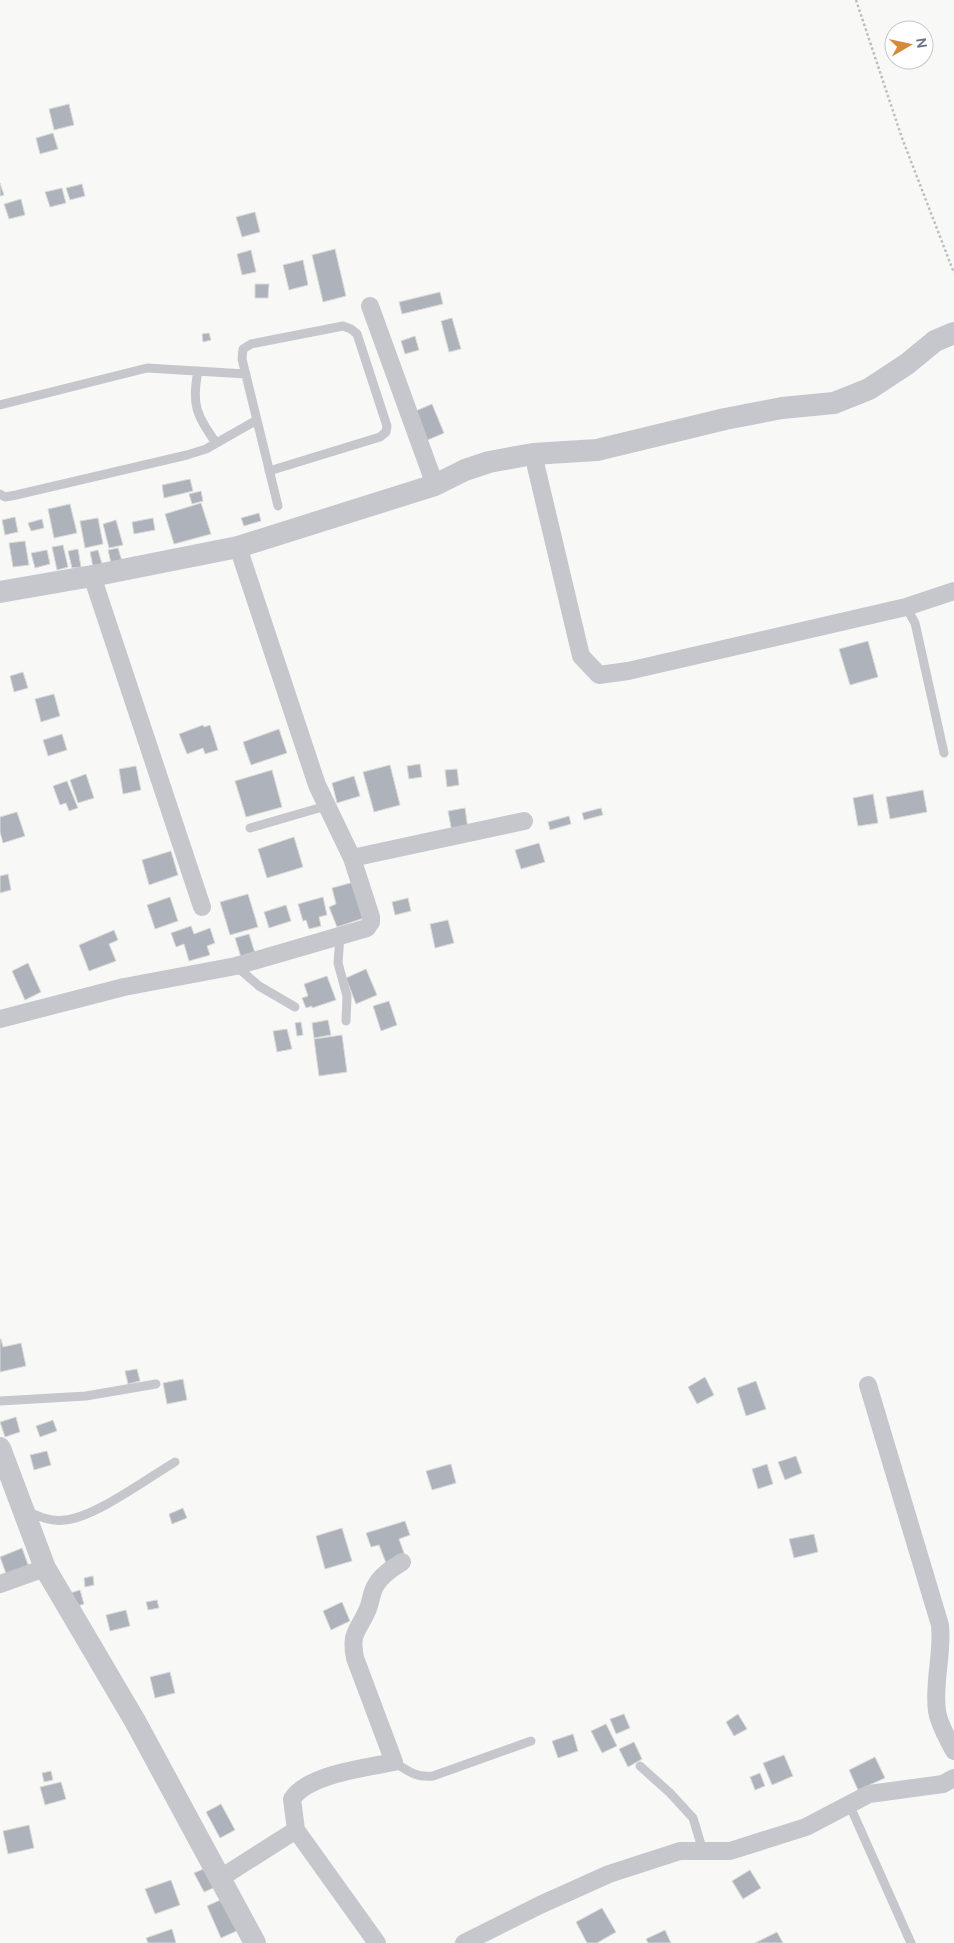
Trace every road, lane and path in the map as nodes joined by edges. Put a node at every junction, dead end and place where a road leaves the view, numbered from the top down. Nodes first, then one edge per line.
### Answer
1 (856, 0) edge
2 (954, 273) edge
3 (370, 306) dead end
4 (954, 333) edge
5 (198, 371) junction
6 (246, 374) junction
7 (0, 405) edge
8 (257, 420) junction
9 (216, 443) junction
10 (533, 454) junction
11 (269, 471) junction
12 (435, 485) junction
13 (0, 494) edge
14 (278, 506) dead end
15 (238, 546) junction
16 (92, 576) junction
17 (954, 591) edge
18 (0, 592) edge
19 (906, 607) junction
20 (944, 753) dead end
21 (326, 806) junction
22 (524, 821) dead end
23 (250, 828) dead end
24 (352, 858) junction
25 (202, 907) dead end
26 (340, 936) junction
27 (236, 966) junction
28 (295, 1008) dead end
29 (0, 1019) edge
30 (346, 1021) dead end
31 (156, 1384) dead end
32 (868, 1385) dead end
33 (0, 1401) edge
34 (0, 1448) edge
35 (175, 1462) dead end
36 (23, 1510) junction
37 (402, 1562) dead end
38 (44, 1568) junction
39 (0, 1584) edge
40 (531, 1741) dead end
41 (954, 1751) edge
42 (394, 1762) junction
43 (640, 1766) dead end
44 (954, 1778) edge
45 (850, 1804) junction
46 (296, 1830) junction
47 (703, 1851) junction
48 (219, 1879) junction
49 (255, 1943) edge
50 (377, 1943) edge
51 (464, 1943) edge
52 (911, 1943) edge

1 - 2 path
3 - 12 street
4 - 10 street
5 - 6 lane
5 - 7 lane
5 - 9 lane
6 - 8 lane
6 - 11 lane
8 - 9 lane
8 - 11 lane
9 - 13 lane
10 - 12 street
10 - 19 street
11 - 14 lane
12 - 15 street
15 - 16 street
15 - 21 street
16 - 18 street
16 - 25 street
17 - 19 street
19 - 20 lane
21 - 23 lane
21 - 24 street
22 - 24 street
24 - 26 street
26 - 27 street
26 - 30 lane
27 - 28 lane
27 - 29 street
31 - 33 lane
32 - 41 street
34 - 36 street
35 - 36 lane
36 - 38 street
37 - 42 street
38 - 39 street
38 - 48 street
40 - 42 lane
42 - 46 street
43 - 47 lane
44 - 45 street
45 - 47 street
45 - 52 lane
46 - 48 street
46 - 50 street
47 - 51 street
48 - 49 street

